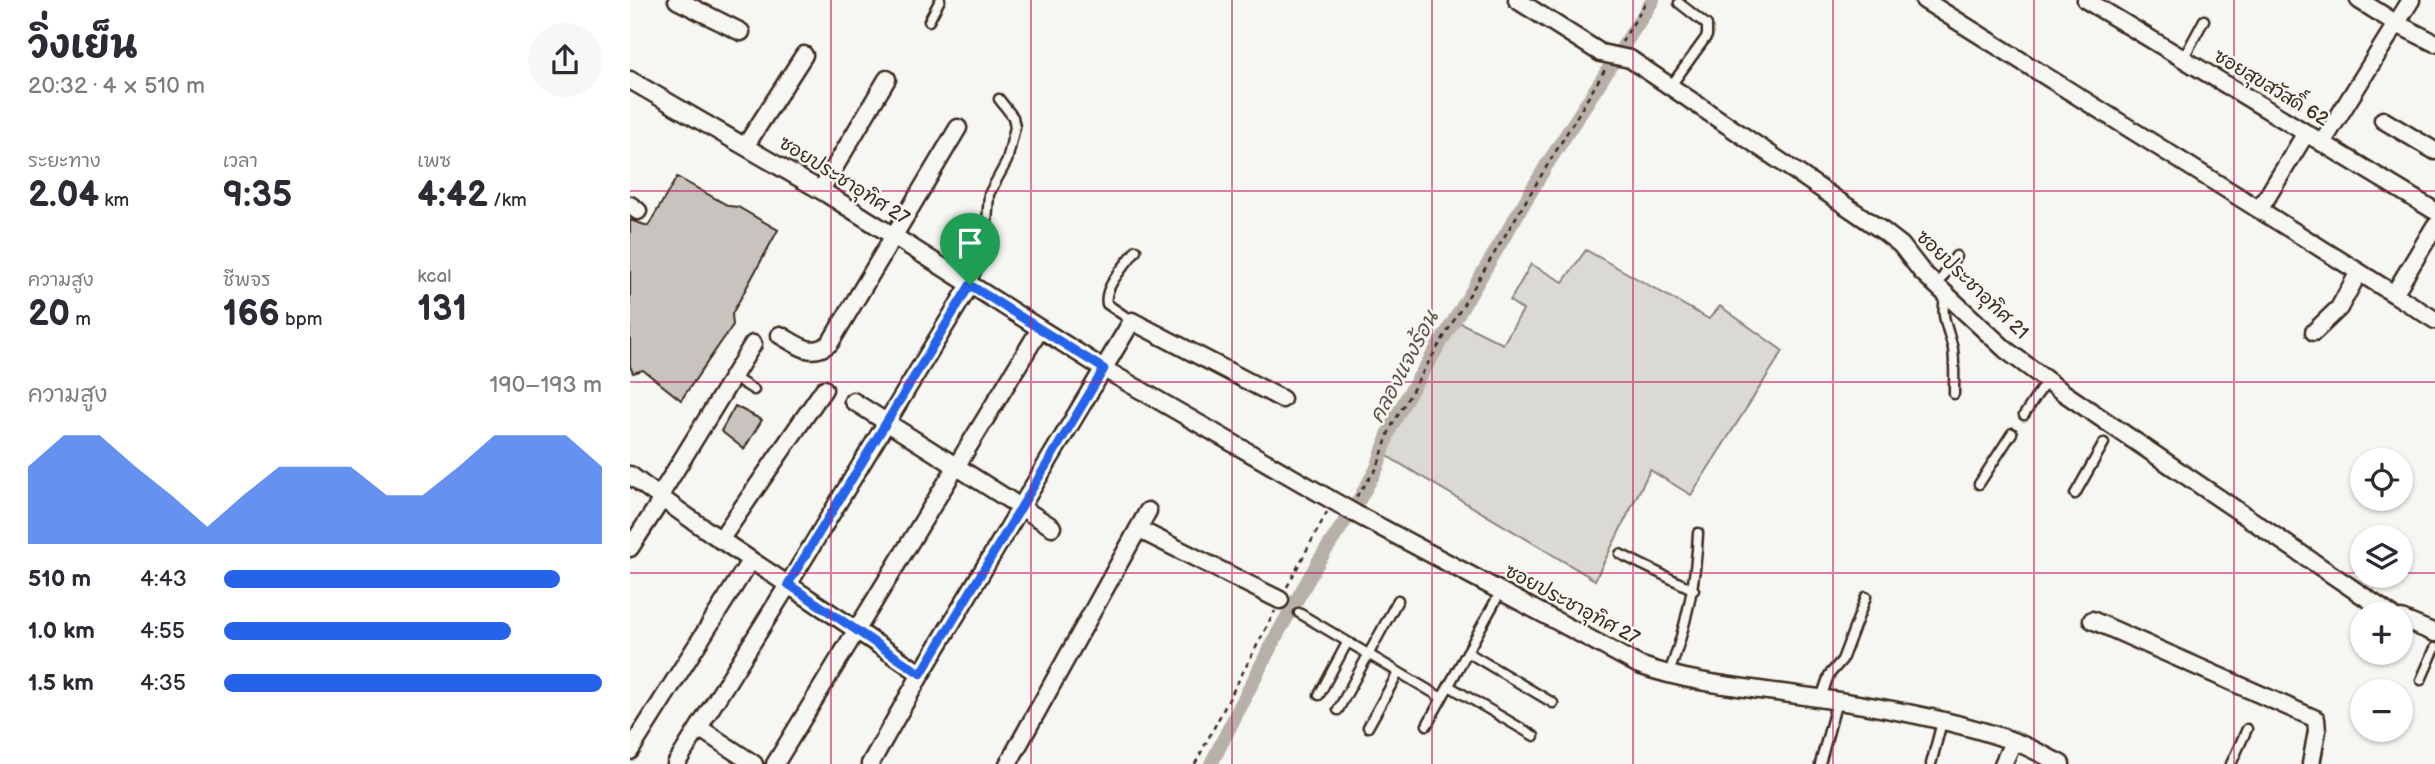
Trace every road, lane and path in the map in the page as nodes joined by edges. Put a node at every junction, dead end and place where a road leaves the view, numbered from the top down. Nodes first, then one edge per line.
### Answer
1 (677, 0) edge
2 (940, 0) edge
3 (1517, 0) edge
4 (1647, 0) edge
5 (1924, 0) edge
6 (2086, 0) edge
7 (2359, 0) edge
8 (2411, 0) edge
9 (1679, 4) dead end
10 (929, 20) dead end
11 (2204, 20) dead end
12 (2397, 24) junction
13 (741, 32) dead end
14 (2435, 43) edge
15 (1624, 53) junction
16 (804, 55) dead end
17 (1606, 56) junction
18 (2183, 59) junction
19 (630, 79) edge
20 (887, 79) dead end
21 (1670, 87) junction
22 (999, 99) dead end
23 (2383, 120) dead end
24 (958, 128) dead end
25 (2306, 133) junction
26 (2322, 143) junction
27 (746, 145) junction
28 (2435, 151) edge
29 (821, 190) junction
30 (2264, 202) dead end
31 (2435, 211) edge
32 (2435, 226) edge
33 (892, 235) junction
34 (1136, 250) dead end
35 (1956, 256) dead end
36 (2359, 272) junction
37 (970, 285) junction
38 (1942, 290) junction
39 (2394, 294) junction
40 (2435, 320) edge
41 (1132, 321) junction
42 (1040, 329) junction
43 (2314, 332) dead end
44 (780, 335) dead end
45 (753, 344) dead end
46 (1104, 369) junction
47 (733, 377) junction
48 (2047, 380) junction
49 (824, 389) dead end
50 (754, 390) dead end
51 (1954, 394) dead end
52 (1282, 399) dead end
53 (853, 401) dead end
54 (2024, 415) dead end
55 (886, 423) junction
56 (2012, 433) dead end
57 (2104, 443) dead end
58 (957, 467) junction
59 (630, 475) edge
60 (1979, 484) dead end
61 (2076, 494) dead end
62 (660, 498) junction
63 (1346, 507) junction
64 (1021, 508) junction
65 (1148, 511) dead end
66 (1052, 527) dead end
67 (1138, 529) junction
68 (1698, 533) dead end
69 (720, 540) junction
70 (630, 548) edge
71 (1620, 554) dead end
72 (750, 561) junction
73 (788, 584) junction
74 (1693, 590) junction
75 (1501, 591) junction
76 (1866, 597) dead end
77 (1280, 600) junction
78 (1398, 600) dead end
79 (2372, 602) edge
80 (1299, 613) dead end
81 (2092, 620) dead end
82 (2413, 624) edge
83 (859, 630) junction
84 (2435, 633) edge
85 (1347, 643) junction
86 (2435, 648) edge
87 (1467, 653) junction
88 (1368, 655) junction
89 (1398, 673) junction
90 (921, 674) junction
91 (1668, 676) junction
92 (2421, 680) dead end
93 (1449, 686) junction
94 (1319, 695) dead end
95 (1442, 698) junction
96 (1829, 700) junction
97 (1553, 703) dead end
98 (1338, 710) dead end
99 (1942, 722) junction
100 (1427, 725) dead end
101 (1368, 727) dead end
102 (699, 728) junction
103 (2247, 729) dead end
104 (1534, 736) dead end
105 (2013, 742) junction
106 (630, 751) edge
107 (676, 764) edge
108 (754, 764) edge
109 (775, 764) edge
110 (870, 764) edge
111 (1008, 764) edge
112 (1195, 764) edge
113 (1820, 764) edge
114 (1931, 764) edge
115 (2003, 764) edge
116 (2061, 764) edge
117 (2231, 764) edge
118 (2311, 764) edge

1 - 13 street
2 - 10 lane
3 - 17 street, ซอยประชาอุทิศ 21
4 - 15 path
5 - 36 street
6 - 18 street, ซอยสุขสวัสดิ์ 62
7 - 12 street
8 - 12 street
9 - 21 lane
11 - 18 lane
12 - 14 street
12 - 26 street
15 - 17 street, ซอยประชาอุทิศ 21, bridge
15 - 21 street, ซอยประชาอุทิศ 21
16 - 27 street
17 - 63 path
18 - 25 street, ซอยสุขสวัสดิ์ 62
19 - 27 street, ซอยประชาอุทิศ 27
20 - 29 street
21 - 38 street, ซอยประชาอุทิศ 21
22 - 37 lane
23 - 28 street
24 - 33 street
25 - 26 street, ซอยสุขสวัสดิ์ 62
25 - 30 street
26 - 31 street, ซอยสุขสวัสดิ์ 62
27 - 29 street, ซอยประชาอุทิศ 27
29 - 33 street, ซอยประชาอุทิศ 27
32 - 39 street
33 - 37 street, ซอยประชาอุทิศ 27
33 - 44 street
34 - 41 lane
35 - 38 lane
36 - 39 street
36 - 43 street
37 - 42 street, ซอยประชาอุทิศ 27
37 - 55 street
38 - 48 street, ซอยประชาอุทิศ 21
38 - 51 lane
39 - 40 street
41 - 46 street
41 - 52 street
42 - 46 street, ซอยประชาอุทิศ 27
42 - 58 street
45 - 47 street
46 - 63 street, ซอยประชาอุทิศ 27
46 - 64 street
47 - 50 lane
47 - 62 street
48 - 54 lane
48 - 79 street, ซอยประชาอุทิศ 21
49 - 69 street
53 - 55 street
55 - 58 street
55 - 73 street
56 - 60 lane
57 - 61 lane
58 - 64 street
58 - 83 street
59 - 62 street
62 - 69 street
62 - 70 street
63 - 75 street, ซอยประชาอุทิศ 27
63 - 77 path
64 - 66 street
64 - 90 street
65 - 67 street
67 - 77 street
67 - 111 street
68 - 74 lane
69 - 72 street
71 - 74 lane
72 - 73 street
72 - 106 street
73 - 83 street
73 - 102 street
74 - 91 lane
75 - 87 lane
75 - 91 street, ซอยประชาอุทิศ 27
76 - 96 lane
77 - 112 path
78 - 88 lane
80 - 85 lane
81 - 118 street
82 - 84 street
83 - 90 street
83 - 109 street
85 - 88 lane
85 - 94 lane
86 - 92 lane
87 - 93 lane
87 - 97 lane
88 - 89 lane
88 - 98 lane
89 - 95 lane
89 - 101 lane
90 - 110 street
91 - 96 street, ซอยประชาอุทิศ 27
93 - 95 lane
93 - 104 lane
95 - 100 lane
96 - 99 street, ซอยประชาอุทิศ 27
96 - 113 lane
99 - 105 street, ซอยประชาอุทิศ 27
99 - 114 lane
102 - 107 street
102 - 108 street
103 - 117 lane
105 - 115 street
105 - 116 street, ซอยประชาอุทิศ 27

